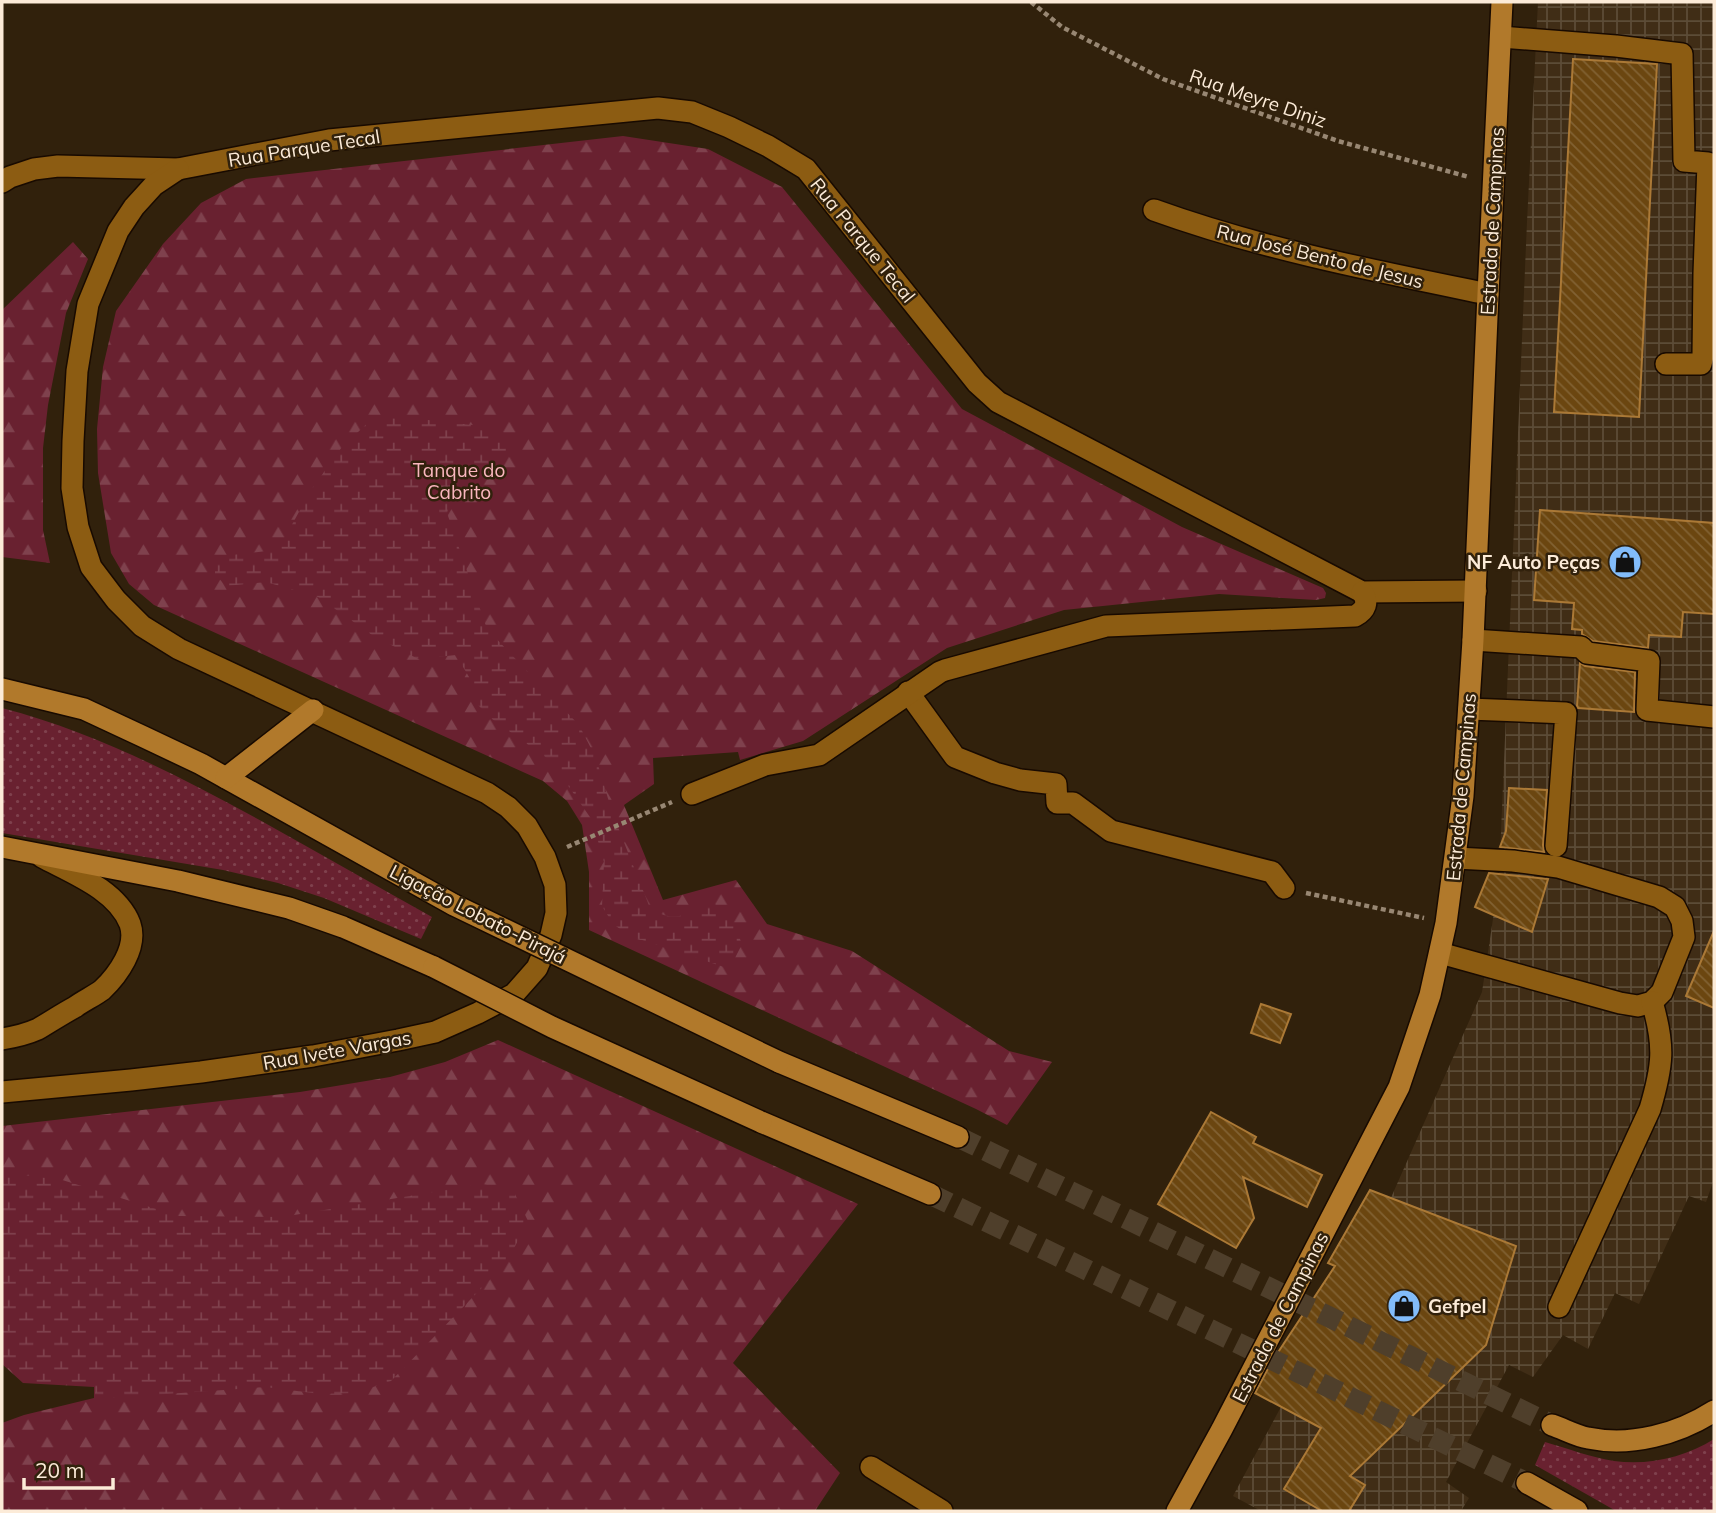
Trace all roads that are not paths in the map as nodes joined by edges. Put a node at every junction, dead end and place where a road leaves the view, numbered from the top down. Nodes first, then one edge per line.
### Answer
1 (1502, 2) edge
2 (1501, 37) junction
3 (178, 169) junction
4 (2, 182) edge
5 (1154, 210) dead end
6 (1488, 294) junction
7 (1666, 364) dead end
8 (1476, 591) junction
9 (1362, 592) junction
10 (1473, 640) junction
11 (2, 689) edge
12 (908, 692) junction
13 (1469, 709) junction
14 (313, 710) junction
15 (1714, 717) edge
16 (226, 778) junction
17 (692, 794) road end
18 (1556, 846) dead end
19 (2, 847) edge
20 (34, 853) junction
21 (1455, 858) junction
22 (1284, 888) road end
23 (1440, 953) junction
24 (1652, 1002) junction
25 (2, 1039) edge
26 (2, 1092) edge
27 (958, 1137) tunnel mouth
28 (930, 1194) tunnel mouth
29 (1559, 1307) dead end
30 (1714, 1411) edge
31 (1552, 1425) tunnel mouth
32 (871, 1467) dead end
33 (1527, 1483) tunnel mouth
34 (943, 1511) edge
35 (1177, 1511) edge
36 (1577, 1511) edge

1 - 2 main road, Estrada de Campinas
2 - 6 main road, Estrada de Campinas
2 - 7 street
3 - 4 street, Rua Parque Tecal
3 - 9 street, Rua Parque Tecal
3 - 14 street, Rua Ivete Vargas
5 - 6 street, Rua José Bento de Jesus
6 - 8 main road, Estrada de Campinas
8 - 9 street, Rua Parque Tecal
8 - 10 main road, Estrada de Campinas
9 - 12 street
10 - 13 main road, Estrada de Campinas
10 - 15 street
11 - 16 main road, Ligação Lobato-Pirajá
12 - 17 street
12 - 22 street
13 - 18 street
13 - 21 main road, Estrada de Campinas
14 - 16 main road
14 - 26 street, Rua Ivete Vargas
16 - 27 main road, Ligação Lobato-Pirajá, bridge
19 - 20 main road
20 - 25 street
20 - 28 main road, bridge
21 - 23 main road, Estrada de Campinas
21 - 24 street
23 - 24 street
23 - 35 main road, Estrada de Campinas
24 - 29 street
30 - 31 main road
32 - 34 street
33 - 36 main road

